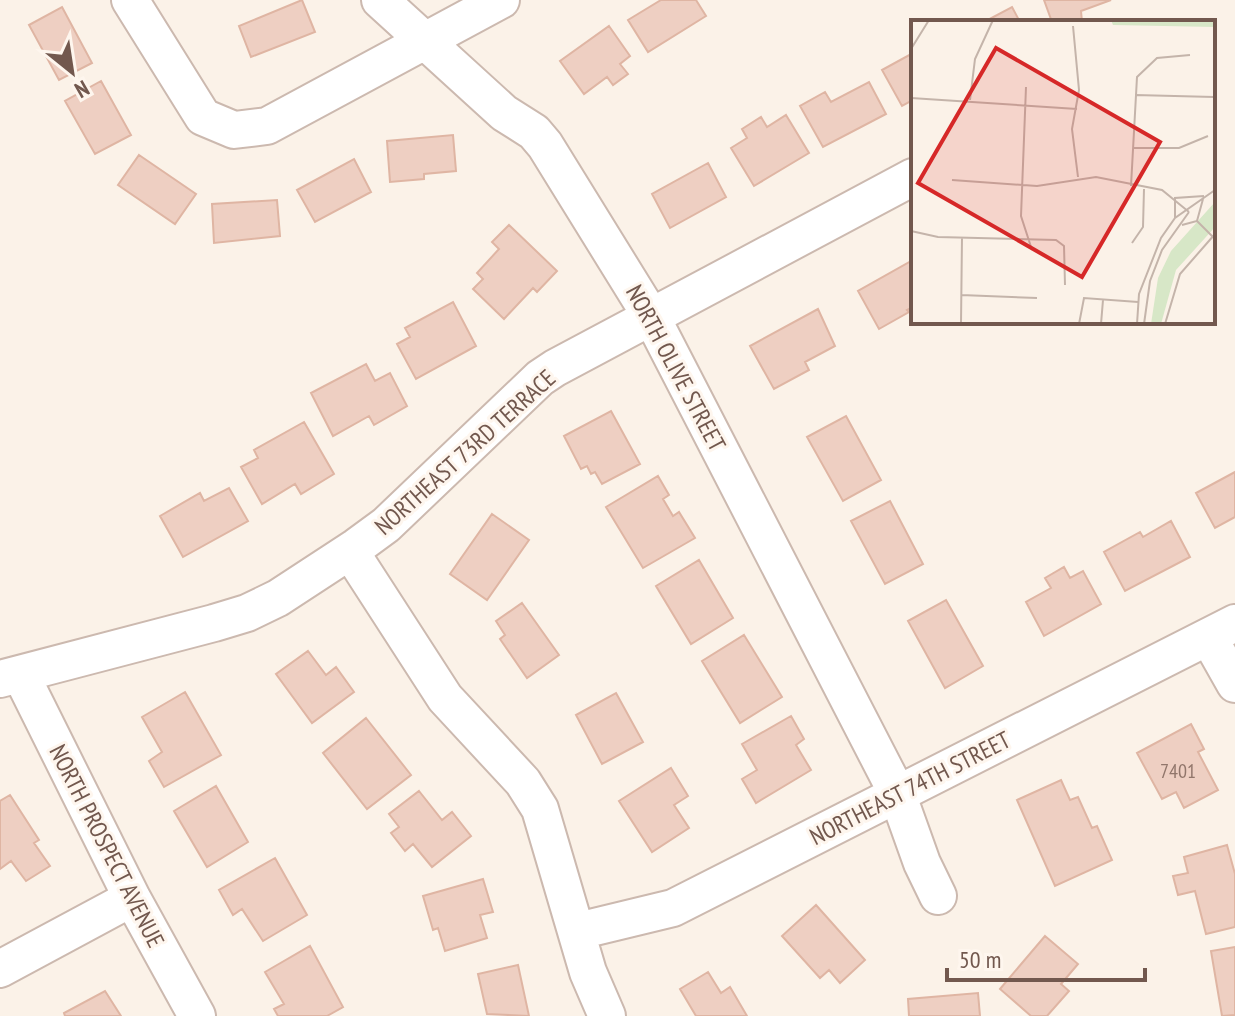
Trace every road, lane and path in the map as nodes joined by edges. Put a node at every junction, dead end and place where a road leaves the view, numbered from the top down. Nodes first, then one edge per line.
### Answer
1 (130, 0) edge
2 (380, 0) edge
3 (501, 0) edge
4 (426, 40) junction
5 (911, 178) edge
6 (652, 318) junction
7 (350, 551) junction
8 (1222, 630) edge
9 (10, 677) edge
10 (1235, 684) edge
11 (897, 793) junction
12 (938, 896) dead end
13 (132, 898) junction
14 (578, 931) junction
15 (0, 969) edge
16 (197, 1016) edge
17 (607, 1016) edge

1 - 4 street
2 - 4 street, NORTH OLIVE STREET
3 - 4 street
4 - 6 street, NORTH OLIVE STREET
5 - 6 street, NORTHEAST 73RD TERRACE
6 - 7 street, NORTHEAST 73RD TERRACE
6 - 11 street, NORTH OLIVE STREET
7 - 9 street, NORTHEAST 73RD TERRACE
7 - 14 street
8 - 10 street
8 - 11 street, NORTHEAST 74TH STREET
9 - 13 street, NORTH PROSPECT AVENUE
11 - 12 street, NORTH OLIVE STREET
11 - 14 street, NORTHEAST 74TH STREET
13 - 15 street
13 - 16 street, NORTH PROSPECT AVENUE
14 - 17 street

